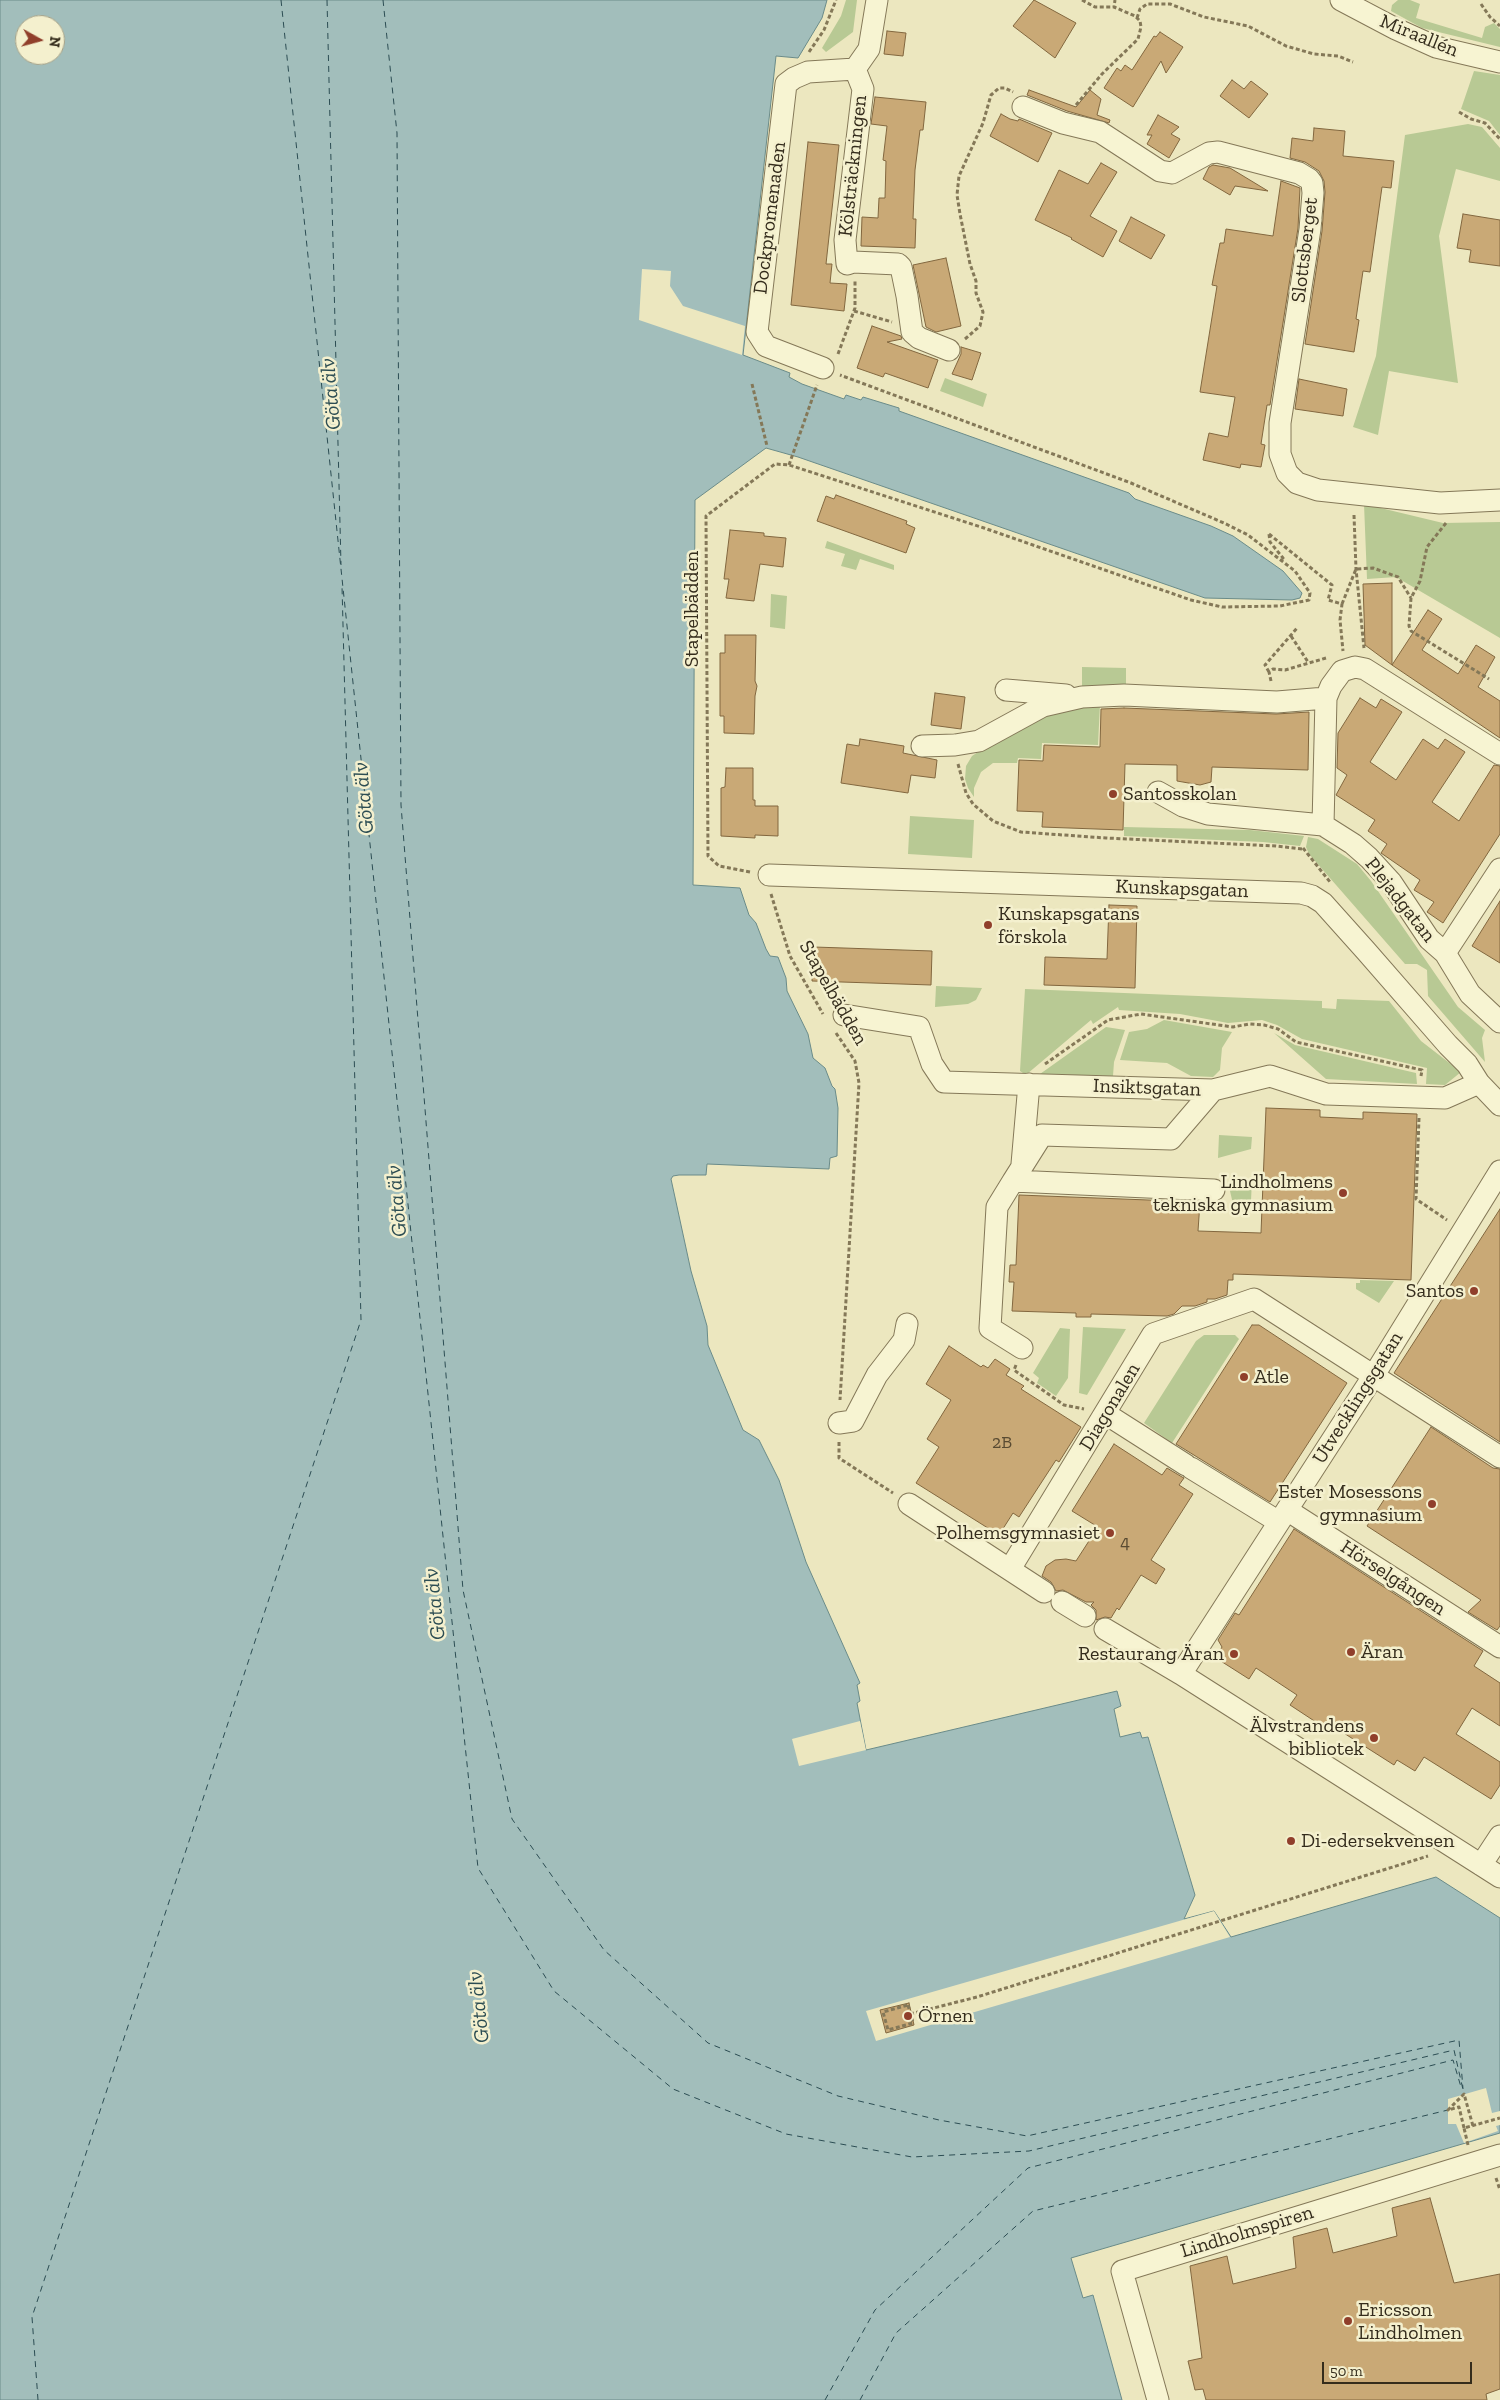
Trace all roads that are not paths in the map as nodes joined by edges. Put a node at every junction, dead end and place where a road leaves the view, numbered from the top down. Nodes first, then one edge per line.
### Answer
1 (877, 0) edge
2 (1340, 0) edge
3 (1500, 62) edge
4 (848, 70) junction
5 (1023, 107) road end
6 (948, 350) road end
7 (825, 373) road end
8 (1500, 500) edge
9 (1006, 690) dead end
10 (1082, 697) junction
11 (1326, 698) junction
12 (922, 746) dead end
13 (1500, 754) edge
14 (1158, 792) dead end
15 (1323, 825) junction
16 (1500, 869) edge
17 (769, 875) road end
18 (1445, 953) junction
19 (834, 1021) road end
20 (1500, 1022) edge
21 (1479, 1083) junction
22 (1029, 1084) junction
23 (1214, 1090) junction
24 (1500, 1105) edge
25 (1500, 1170) edge
26 (1017, 1174) junction
27 (1214, 1190) dead end
28 (907, 1324) dead end
29 (1022, 1348) road end
30 (1374, 1375) junction
31 (1106, 1414) junction
32 (839, 1423) road end
33 (1500, 1457) edge
34 (910, 1504) road end
35 (1283, 1516) junction
36 (1010, 1570) junction
37 (1085, 1616) dead end
38 (1104, 1629) dead end
39 (1500, 1647) edge
40 (1181, 1674) junction
41 (1500, 1836) edge
42 (1491, 1862) edge
43 (1500, 1877) edge
44 (1500, 2155) edge
45 (1158, 2400) edge

1 - 4 street
2 - 3 street, Miraallén
4 - 6 street, Kölsträckningen
4 - 7 street, Dockpromenaden
5 - 8 street, Slottsberget
9 - 10 street
10 - 11 street
10 - 12 street
11 - 13 street
11 - 15 street
14 - 15 street
15 - 18 street, Plejadgatan
16 - 18 street
17 - 21 street, Kunskapsgatan
18 - 20 street, Plejadgatan
19 - 22 street, Insiktsgatan
21 - 23 street, Insiktsgatan
21 - 24 street, Kunskapsgatan
22 - 23 street, Insiktsgatan
22 - 26 street
23 - 26 street
25 - 30 street, Utvecklingsgatan
26 - 27 street
26 - 29 street
28 - 32 street
30 - 31 street, Diagonalen
30 - 33 street
30 - 35 street, Utvecklingsgatan
31 - 35 street, Hörselgången
31 - 36 street, Diagonalen
34 - 36 street
35 - 39 street, Hörselgången
35 - 40 street, Utvecklingsgatan
36 - 37 street
38 - 40 street
40 - 42 street
41 - 42 street
42 - 43 street
44 - 45 street, Lindholmspiren

